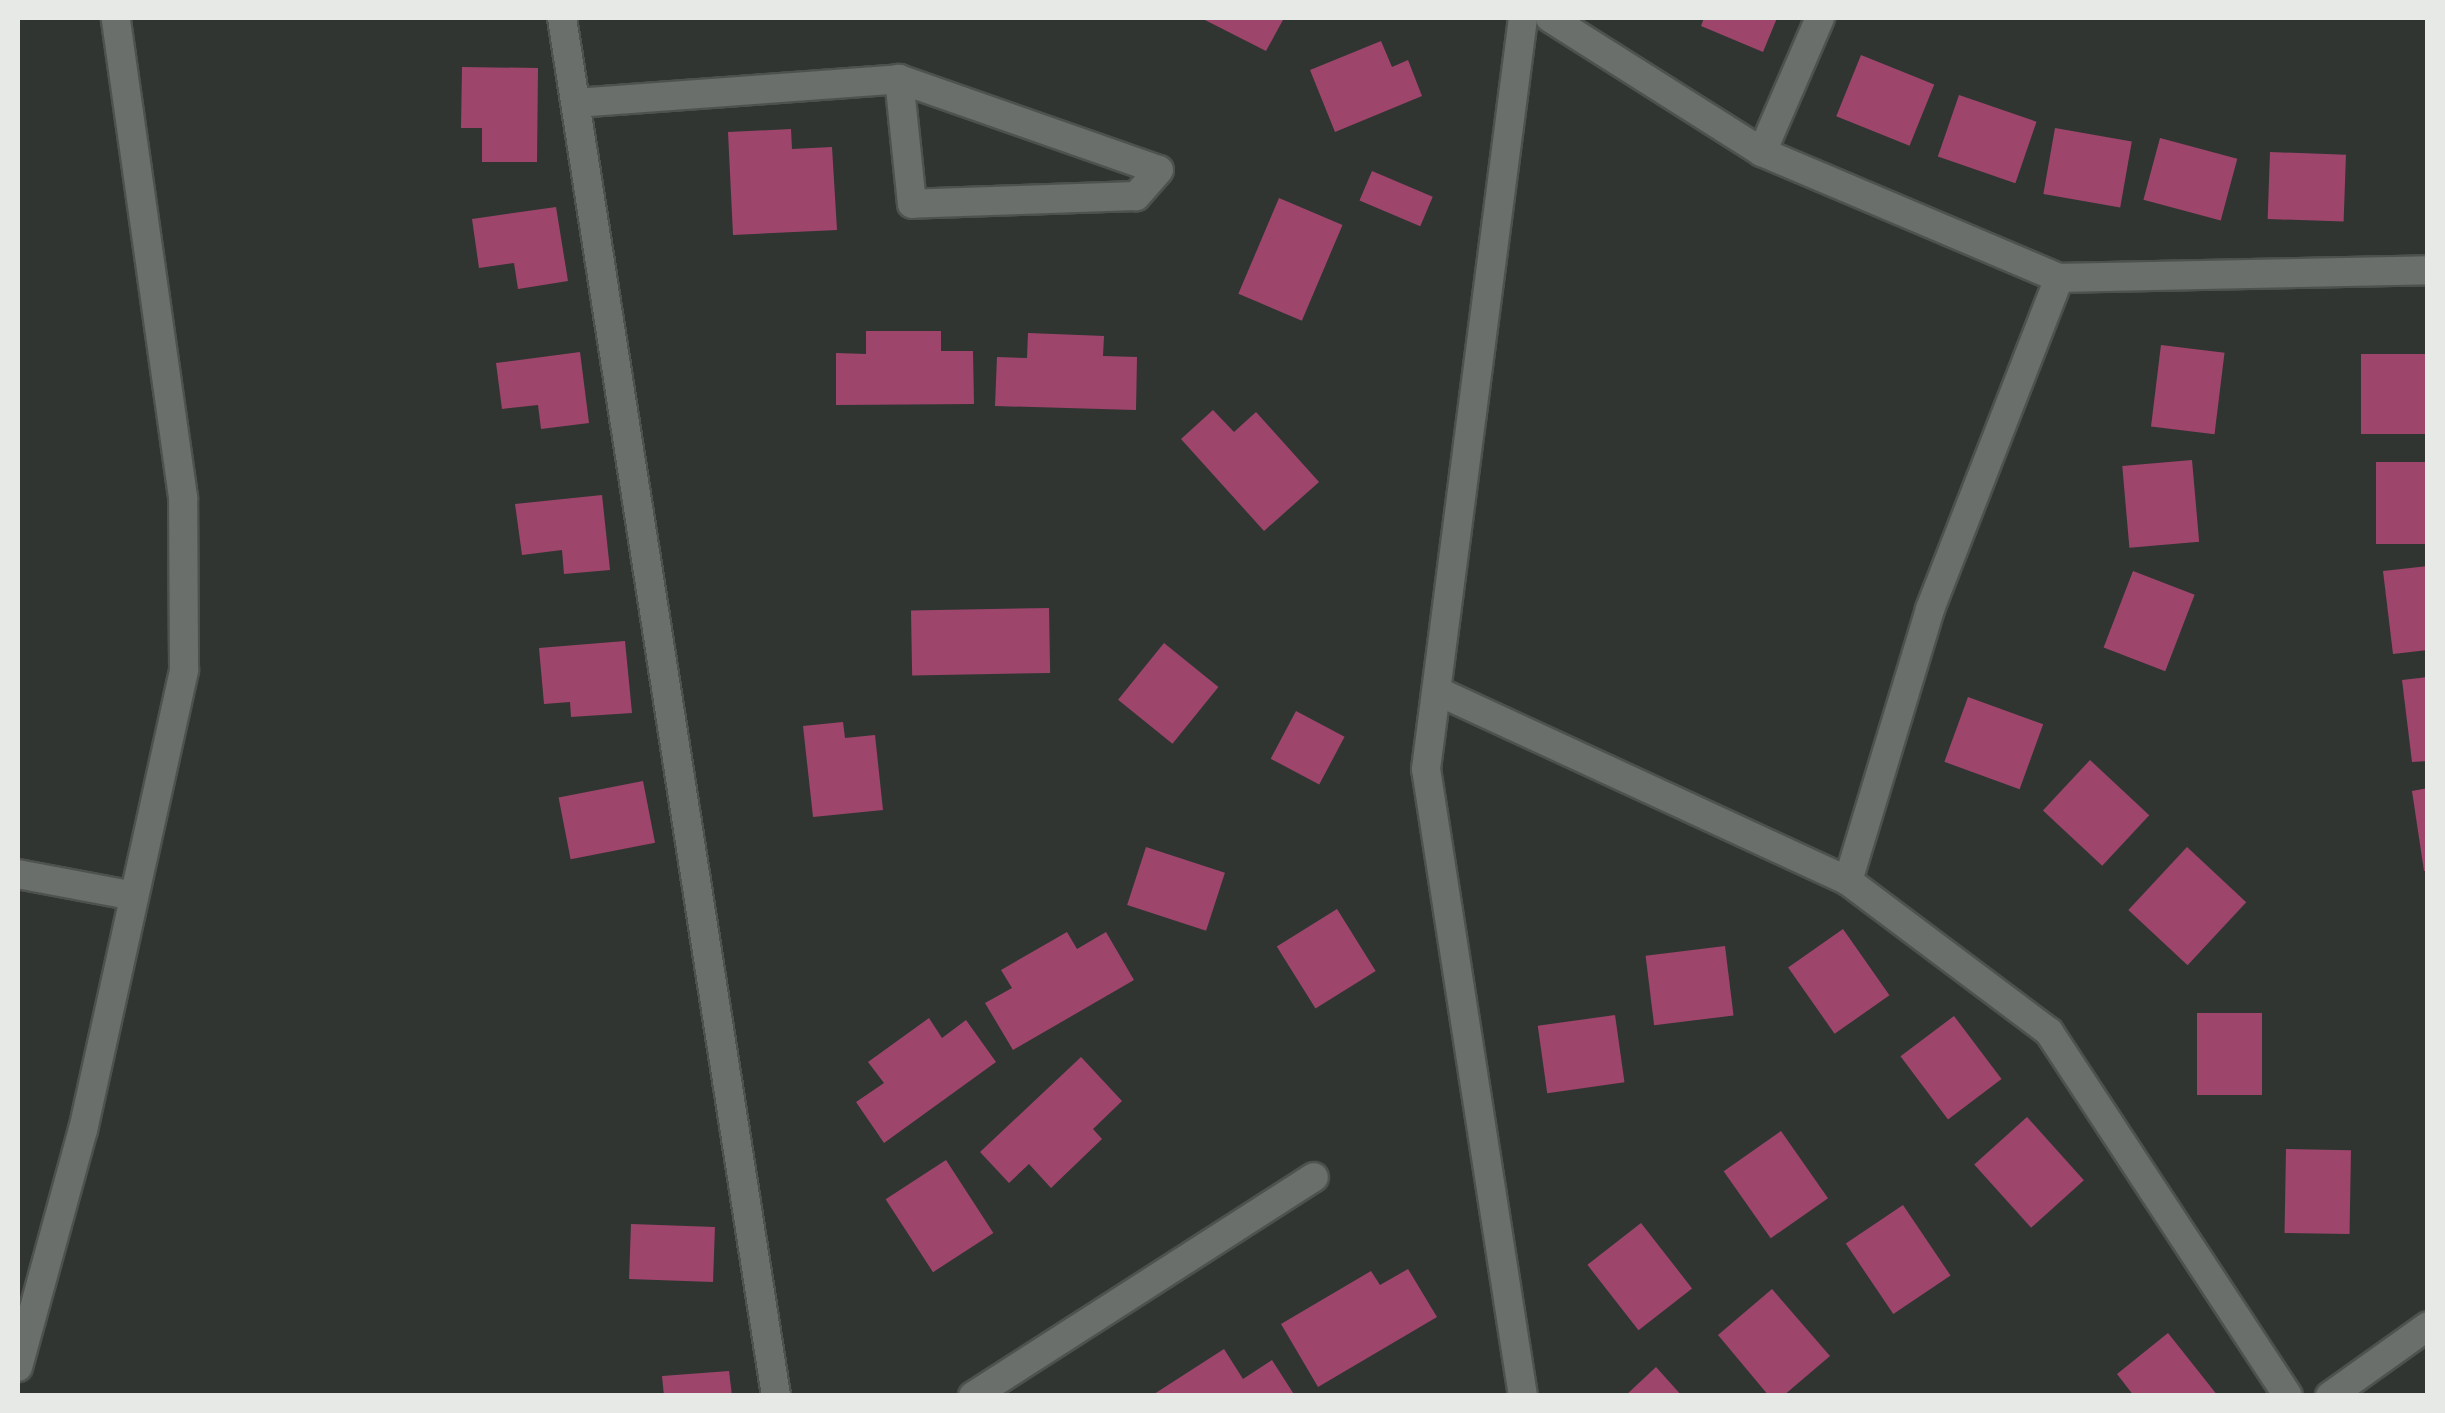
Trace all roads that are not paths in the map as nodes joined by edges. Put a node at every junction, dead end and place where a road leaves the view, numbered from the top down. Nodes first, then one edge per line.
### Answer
1 (116, 18) edge
2 (562, 18) edge
3 (1524, 18) edge
4 (1550, 18) edge
5 (1820, 18) edge
6 (899, 79) junction
7 (576, 102) junction
8 (1762, 152) junction
9 (2428, 270) edge
10 (2060, 278) junction
11 (1437, 691) junction
12 (18, 874) edge
13 (1848, 881) junction
14 (134, 896) junction
15 (1314, 1177) dead end
16 (2428, 1326) edge
17 (18, 1368) edge
18 (776, 1396) edge
19 (973, 1396) edge
20 (1523, 1396) edge
21 (2288, 1396) edge
22 (2330, 1396) edge

1 - 14 street
2 - 7 street
3 - 11 street
4 - 8 street
5 - 8 street
6 - 6 street
6 - 7 street
7 - 18 street
8 - 10 street
9 - 10 street
10 - 13 street
11 - 13 street
11 - 20 street
12 - 14 street
13 - 21 street
14 - 17 street
15 - 19 street
16 - 22 street

